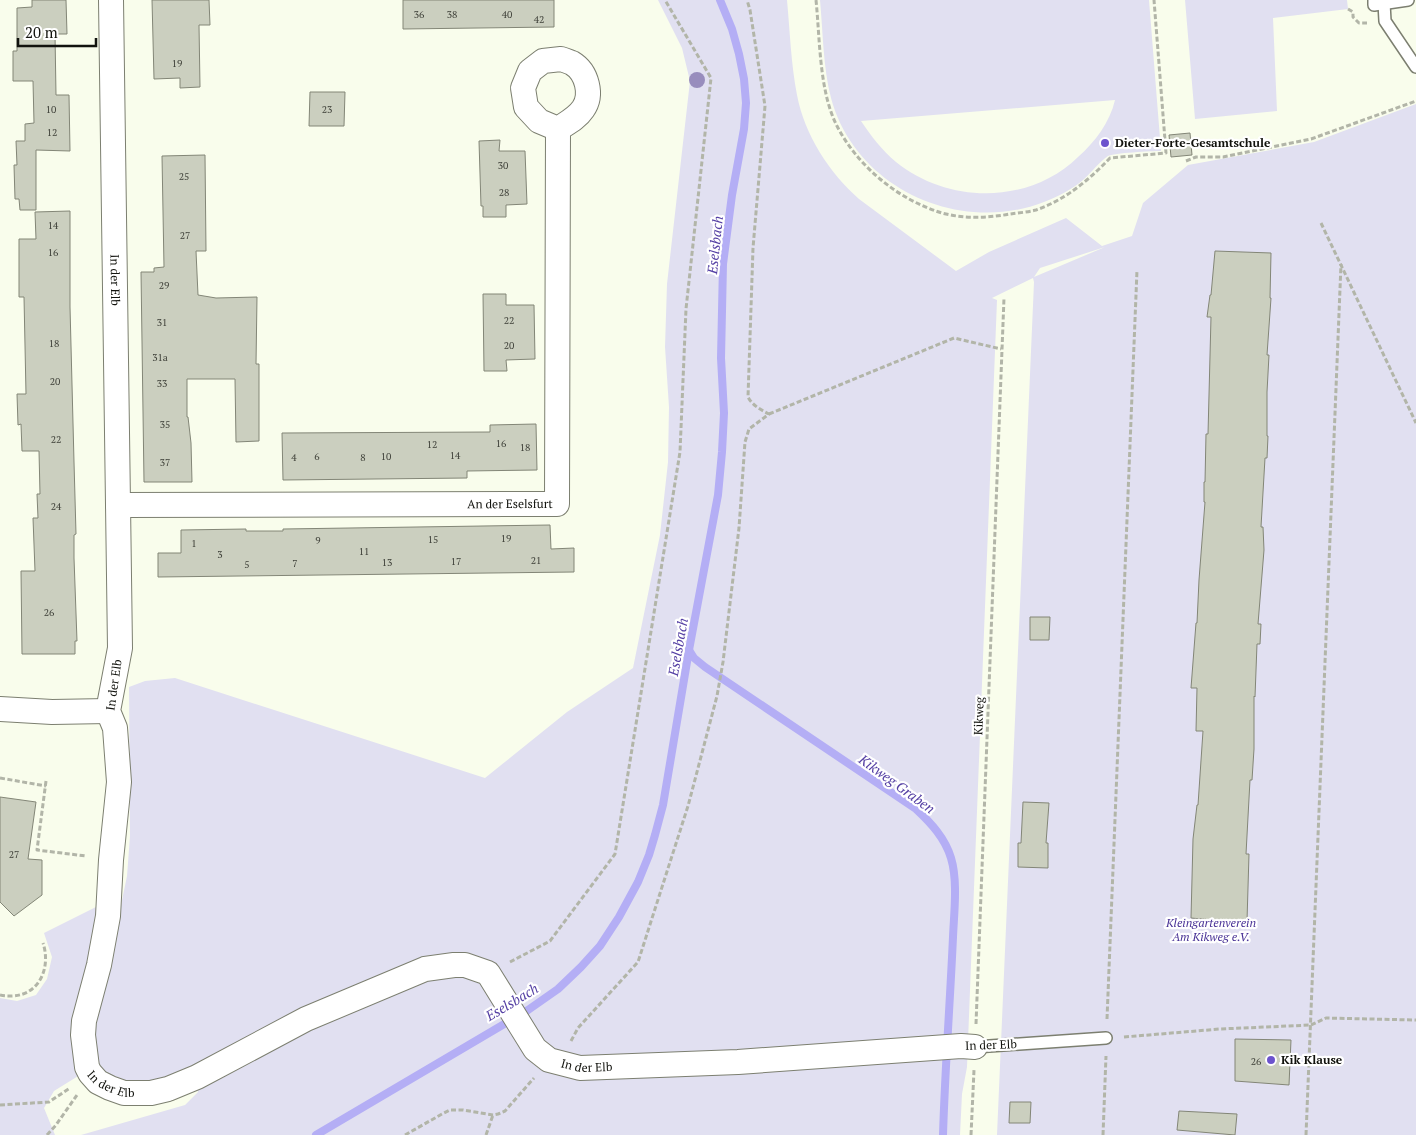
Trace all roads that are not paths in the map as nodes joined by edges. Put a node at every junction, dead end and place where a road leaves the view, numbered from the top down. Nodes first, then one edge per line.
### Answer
1 (110, 0) edge
2 (1408, 0) edge
3 (1379, 2) edge
4 (1416, 67) edge
5 (558, 129) dead end
6 (118, 505) junction
7 (0, 709) edge
8 (108, 711) junction
9 (1106, 1038) road end
10 (958, 1047) joint

1 - 6 street, In der Elb
2 - 3 lane
3 - 4 lane
5 - 6 street, An der Eselsfurt
6 - 8 street, In der Elb
7 - 8 street
8 - 10 street, In der Elb
9 - 10 lane, In der Elb

